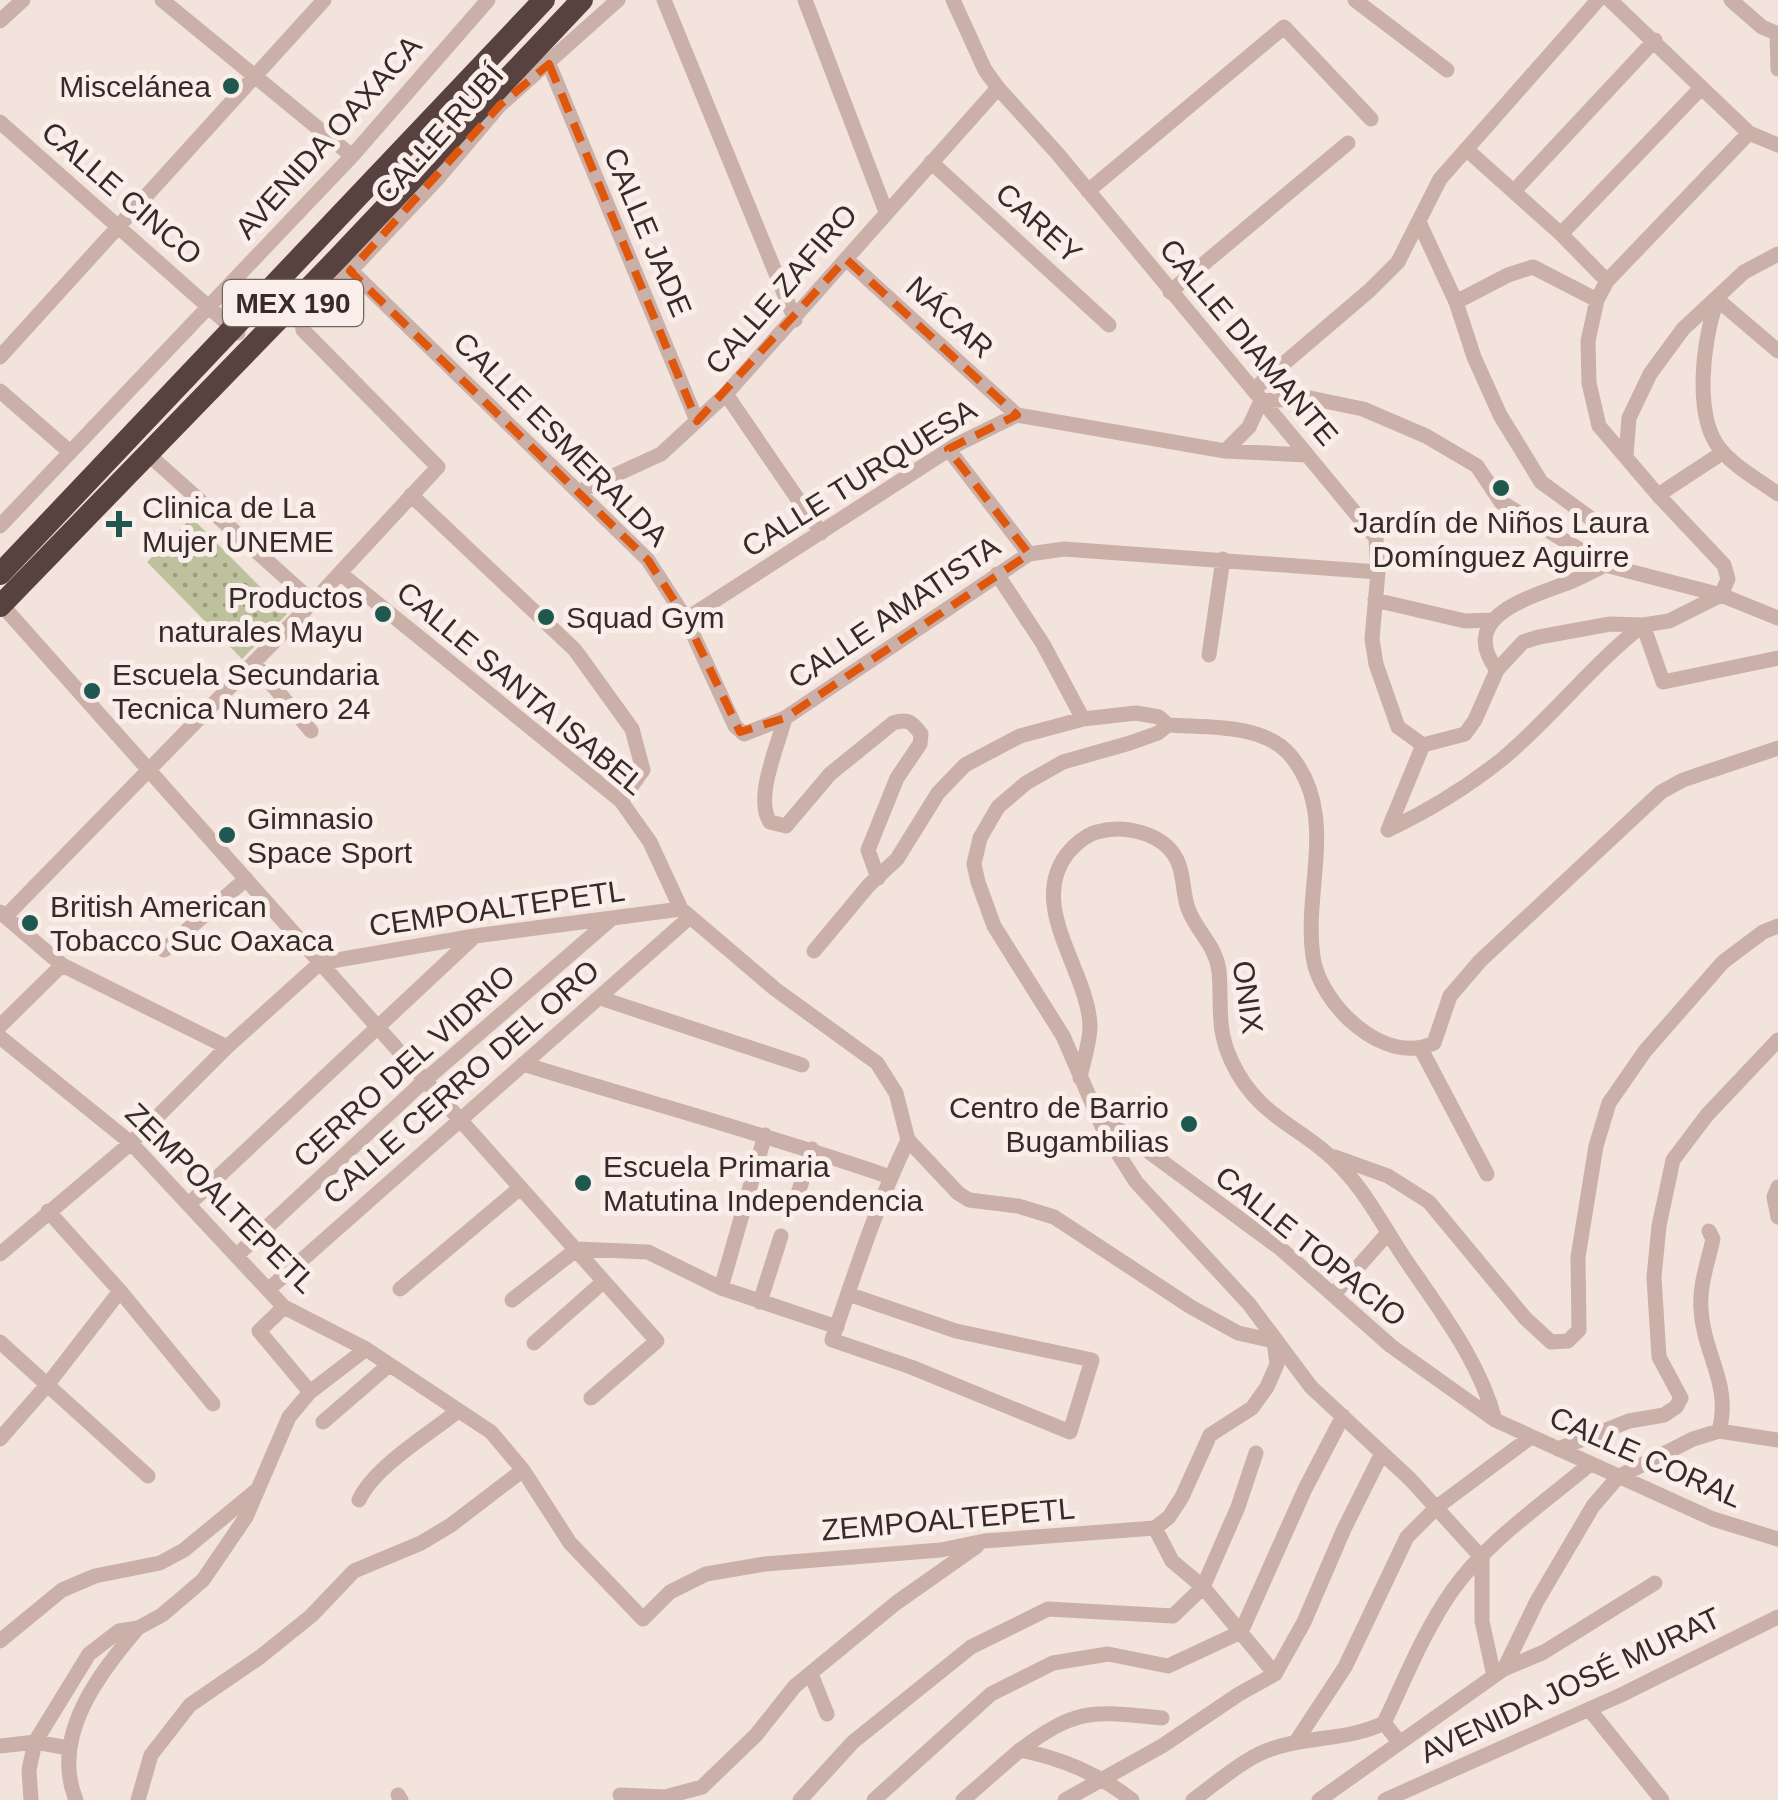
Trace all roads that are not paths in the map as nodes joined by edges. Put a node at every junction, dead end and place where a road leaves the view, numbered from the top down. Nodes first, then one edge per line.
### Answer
1 (162, 0) edge
2 (324, 0) edge
3 (544, 0) edge
4 (582, 0) edge
5 (618, 0) edge
6 (664, 0) edge
7 (805, 0) edge
8 (953, 0) edge
9 (1355, 0) edge
10 (1598, 0) edge
11 (1610, 0) edge
12 (1731, 0) edge
13 (484, 1) edge
14 (14, 3) edge
15 (0, 21) edge
16 (573, 26) junction
17 (1777, 34) edge
18 (1655, 40) junction
19 (549, 64) junction
20 (1447, 70) dead end
21 (1778, 70) edge
22 (256, 78) junction
23 (998, 88) junction
24 (1702, 88) junction
25 (1371, 118) dead end
26 (0, 122) edge
27 (1749, 133) junction
28 (1348, 143) dead end
29 (1778, 146) edge
30 (1466, 149) junction
31 (352, 156) junction
32 (931, 162) junction
33 (1514, 190) junction
34 (1088, 191) junction
35 (886, 212) junction
36 (1419, 222) junction
37 (120, 227) junction
38 (1561, 234) junction
39 (1778, 254) edge
40 (846, 259) junction
41 (344, 265) junction
42 (1607, 282) junction
43 (1170, 292) junction
44 (1598, 300) junction
45 (1718, 300) junction
46 (1456, 302) junction
47 (210, 306) junction
48 (795, 320) junction
49 (1109, 325) dead end
50 (234, 328) junction
51 (250, 347) junction
52 (1778, 352) edge
53 (0, 357) edge
54 (0, 391) edge
55 (726, 394) junction
56 (1257, 395) junction
57 (1017, 415) junction
58 (697, 421) junction
59 (949, 450) junction
60 (1225, 451) junction
61 (70, 452) junction
62 (1722, 453) junction
63 (149, 455) junction
64 (1308, 455) junction
65 (1626, 455) junction
66 (50, 472) junction
67 (578, 492) junction
68 (1778, 494) edge
69 (411, 495) junction
70 (1658, 495) junction
71 (71, 498) junction
72 (0, 526) edge
73 (1604, 528) dead end
74 (821, 532) junction
75 (1029, 554) junction
76 (1223, 559) junction
77 (1605, 565) junction
78 (1378, 572) junction
79 (340, 573) junction
80 (0, 574) edge
81 (998, 574) junction
82 (1721, 596) junction
83 (1376, 600) junction
84 (313, 602) junction
85 (1, 605) edge
86 (686, 618) junction
87 (1778, 618) edge
88 (1494, 620) junction
89 (1643, 625) junction
90 (1209, 654) dead end
91 (1778, 658) edge
92 (254, 663) junction
93 (1497, 670) junction
94 (786, 718) junction
95 (1083, 719) junction
96 (1168, 725) junction
97 (312, 731) dead end
98 (744, 734) joint
99 (1423, 744) junction
100 (1778, 748) edge
101 (149, 770) junction
102 (621, 801) junction
103 (878, 878) junction
104 (246, 879) junction
105 (686, 913) junction
106 (3, 914) edge
107 (610, 920) junction
108 (1778, 926) edge
109 (475, 936) junction
110 (164, 950) dead end
111 (814, 951) dead end
112 (320, 962) junction
113 (62, 965) junction
114 (600, 998) junction
115 (0, 1026) edge
116 (378, 1029) junction
117 (0, 1037) edge
118 (1778, 1040) edge
119 (1428, 1046) junction
120 (227, 1047) junction
121 (523, 1064) junction
122 (802, 1064) dead end
123 (1080, 1078) junction
124 (424, 1082) junction
125 (1095, 1112) junction
126 (458, 1118) junction
127 (765, 1135) junction
128 (908, 1140) junction
129 (131, 1142) junction
130 (812, 1150) junction
131 (1326, 1154) junction
132 (1487, 1174) dead end
133 (890, 1176) junction
134 (1778, 1187) edge
135 (520, 1188) junction
136 (796, 1200) dead end
137 (188, 1204) junction
138 (48, 1211) junction
139 (1778, 1217) edge
140 (1709, 1230) dead end
141 (1388, 1233) junction
142 (781, 1236) dead end
143 (577, 1249) junction
144 (0, 1254) edge
145 (236, 1256) junction
146 (603, 1282) junction
147 (721, 1288) junction
148 (400, 1289) dead end
149 (269, 1290) junction
150 (120, 1291) junction
151 (848, 1294) junction
152 (1334, 1294) junction
153 (512, 1300) dead end
154 (760, 1302) junction
155 (284, 1307) junction
156 (835, 1334) junction
157 (1274, 1341) junction
158 (0, 1342) edge
159 (534, 1342) dead end
160 (366, 1349) junction
161 (389, 1365) junction
162 (48, 1384) junction
163 (310, 1392) junction
164 (591, 1398) dead end
165 (213, 1404) dead end
166 (458, 1411) junction
167 (1343, 1416) junction
168 (1495, 1420) junction
169 (323, 1422) dead end
170 (1719, 1432) junction
171 (1531, 1437) junction
172 (0, 1438) edge
173 (1778, 1440) edge
174 (1558, 1449) junction
175 (1256, 1453) dead end
176 (1382, 1454) junction
177 (1590, 1464) junction
178 (523, 1470) junction
179 (148, 1476) dead end
180 (1618, 1477) junction
181 (258, 1489) junction
182 (359, 1500) dead end
183 (1437, 1507) junction
184 (1155, 1528) junction
185 (1778, 1539) edge
186 (984, 1540) junction
187 (1482, 1558) junction
188 (1655, 1583) dead end
189 (1204, 1587) junction
190 (1778, 1617) edge
191 (138, 1628) junction
192 (1241, 1632) junction
193 (0, 1641) edge
194 (1499, 1672) junction
195 (811, 1674) junction
196 (1276, 1674) junction
197 (1590, 1709) junction
198 (827, 1714) dead end
199 (1162, 1718) dead end
200 (1384, 1723) junction
201 (36, 1742) junction
202 (1296, 1743) junction
203 (1400, 1743) junction
204 (0, 1746) edge
205 (70, 1748) junction
206 (1020, 1750) junction
207 (1102, 1777) junction
208 (620, 1796) dead end
209 (30, 1800) edge
210 (76, 1800) edge
211 (138, 1800) edge
212 (800, 1800) edge
213 (874, 1800) edge
214 (963, 1800) edge
215 (1065, 1800) edge
216 (1132, 1800) edge
217 (1193, 1800) edge
218 (1319, 1800) edge
219 (1385, 1800) edge
220 (1662, 1800) edge

1 - 22 street
2 - 22 street
3 - 50 highway, MEX 190
4 - 16 highway, MEX 190
5 - 16 street, CALLE RUBÍ
6 - 48 street
7 - 35 street
8 - 23 street, CALLE DIAMANTE
9 - 20 street
10 - 30 street
11 - 18 street
12 - 17 street
13 - 31 street, AVENIDA OAXACA
14 - 15 street
16 - 19 street, CALLE RUBÍ
16 - 41 highway, MEX 190
17 - 21 street
18 - 24 street
18 - 33 street
19 - 41 street, CALLE RUBÍ
19 - 58 street, CALLE JADE
22 - 31 street
22 - 37 street
23 - 32 street, CALLE ZAFIRO
23 - 34 street, CALLE DIAMANTE
24 - 27 street
24 - 38 street
25 - 34 street
26 - 37 street, CALLE CINCO
27 - 29 street
27 - 42 street
28 - 43 street
30 - 33 street
30 - 36 street
31 - 47 street, AVENIDA OAXACA
32 - 35 street, CALLE ZAFIRO
32 - 49 street, CAREY
33 - 38 street
34 - 43 street, CALLE DIAMANTE
35 - 40 street, CALLE ZAFIRO
36 - 46 street
36 - 56 street
37 - 47 street, CALLE CINCO
37 - 53 street
38 - 42 street
39 - 45 street
40 - 48 street, CALLE ZAFIRO
40 - 57 street, NÁCAR
41 - 51 highway, MEX 190
41 - 67 street, CALLE ESMERALDA
41 - 69 street, CALLE RUBÍ
42 - 44 street
43 - 56 street, CALLE DIAMANTE
44 - 46 street
44 - 65 street
45 - 52 street
45 - 62 street
45 - 65 street
46 - 73 street
47 - 50 street, CALLE CINCO
47 - 61 street, AVENIDA OAXACA
48 - 55 street, CALLE ZAFIRO
50 - 51 street, CALLE CINCO
50 - 71 highway, MEX 190
51 - 63 highway, MEX 190
54 - 61 street
55 - 58 street, CALLE ZAFIRO
55 - 74 street
56 - 60 street
56 - 64 street, CALLE DIAMANTE
56 - 77 street
57 - 59 street, CALLE TURQUESA
57 - 60 street, CALLE TURQUESA
58 - 67 street, CALLE ZAFIRO
59 - 74 street, CALLE TURQUESA
59 - 75 street
60 - 64 street, CALLE TURQUESA
61 - 66 street, AVENIDA OAXACA
62 - 68 street
62 - 70 street
63 - 84 street
63 - 85 highway, MEX 190
64 - 78 street, CALLE DIAMANTE
65 - 70 street
66 - 71 street
66 - 72 street, AVENIDA OAXACA
67 - 86 street, CALLE ESMERALDA
69 - 79 street
69 - 102 street
70 - 82 street
71 - 80 highway, MEX 190
74 - 86 street, CALLE TURQUESA
75 - 76 street, CALLE AMATISTA
75 - 81 street, CALLE AMATISTA
76 - 78 street, CALLE AMATISTA
76 - 90 street
77 - 82 street
77 - 88 street
78 - 83 street, CALLE DIAMANTE
79 - 84 street
79 - 102 street, CALLE SANTA ISABEL
81 - 94 street, CALLE AMATISTA
81 - 95 street
82 - 87 street
82 - 89 street
83 - 88 street
83 - 99 street, CALLE DIAMANTE
84 - 92 street
85 - 101 street
86 - 98 street, CALLE ESMERALDA
88 - 93 street
89 - 91 street
89 - 93 street
89 - 99 street
92 - 97 street
92 - 101 street
93 - 99 street
94 - 98 street, CALLE AMATISTA
94 - 103 street
95 - 96 street
95 - 103 street
96 - 119 street
96 - 123 street
100 - 119 street
101 - 104 street
101 - 106 street
102 - 105 street, CALLE SANTA ISABEL
103 - 111 street
104 - 110 street
104 - 112 street
105 - 107 street, CEMPOALTEPETL
105 - 114 street, CALLE CERRO DEL ORO
105 - 128 street
106 - 113 street
107 - 109 street, CEMPOALTEPETL
107 - 124 street, CERRO DEL VIDRIO
108 - 131 street
109 - 112 street, CEMPOALTEPETL
109 - 116 street
112 - 116 street
112 - 120 street
113 - 115 street
113 - 120 street
114 - 121 street, CALLE CERRO DEL ORO
114 - 122 street
116 - 124 street
116 - 137 street
117 - 129 street, ZEMPOALTEPETL
118 - 174 street
119 - 132 street
120 - 129 street
121 - 126 street, CALLE CERRO DEL ORO
121 - 127 street
123 - 125 street
123 - 131 street, ONIX
124 - 126 street
124 - 145 street, CERRO DEL VIDRIO
125 - 152 street, CALLE TOPACIO
125 - 157 street
126 - 135 street
126 - 149 street, CALLE CERRO DEL ORO
127 - 130 street
127 - 147 street
128 - 133 street
128 - 157 street
129 - 137 street, ZEMPOALTEPETL
129 - 138 street
130 - 133 street
130 - 136 street
131 - 141 street, ONIX
133 - 151 street
134 - 139 street
135 - 143 street
135 - 148 street
137 - 145 street, ZEMPOALTEPETL
138 - 144 street
138 - 150 street
140 - 170 street
141 - 152 street
141 - 168 street, ONIX
142 - 154 street
143 - 146 street
143 - 147 street
143 - 153 street
145 - 149 street, ZEMPOALTEPETL
146 - 159 street
146 - 164 street
147 - 154 street
149 - 155 street, ZEMPOALTEPETL
150 - 162 street
150 - 165 street
151 - 156 street
151 - 156 street
152 - 168 street, CALLE TOPACIO
154 - 156 street
155 - 160 street, ZEMPOALTEPETL
155 - 163 street
157 - 167 street
157 - 184 street
158 - 162 street
160 - 161 street, ZEMPOALTEPETL
160 - 163 street
161 - 166 street, ZEMPOALTEPETL
161 - 169 street
162 - 172 street
162 - 179 street
163 - 181 street
166 - 178 street, ZEMPOALTEPETL
166 - 182 street
167 - 176 street
167 - 192 street
168 - 171 street, CALLE CORAL
170 - 173 street
170 - 180 street
171 - 174 street, CALLE CORAL
171 - 183 street
174 - 177 street, CALLE CORAL
175 - 189 street
176 - 183 street
176 - 196 street
177 - 180 street, CALLE CORAL
177 - 187 street
178 - 186 street, ZEMPOALTEPETL
178 - 211 street
180 - 185 street, CALLE CORAL
180 - 194 street
181 - 191 street
181 - 193 street
183 - 187 street
183 - 202 street
184 - 186 street, ZEMPOALTEPETL
184 - 189 street
186 - 195 street
187 - 194 street
187 - 200 street
188 - 194 street
189 - 192 street
189 - 212 street
190 - 197 street, AVENIDA JOSÉ MURAT
191 - 201 street
191 - 205 street
192 - 196 street
192 - 213 street
194 - 203 street
195 - 198 street
195 - 208 street
196 - 207 street
197 - 219 street, AVENIDA JOSÉ MURAT
197 - 220 street
199 - 206 street
200 - 202 street
200 - 203 street
201 - 204 street
201 - 205 street
201 - 209 street
202 - 217 street
203 - 218 street
205 - 210 street
206 - 207 street
206 - 214 street
207 - 215 street
207 - 216 street

